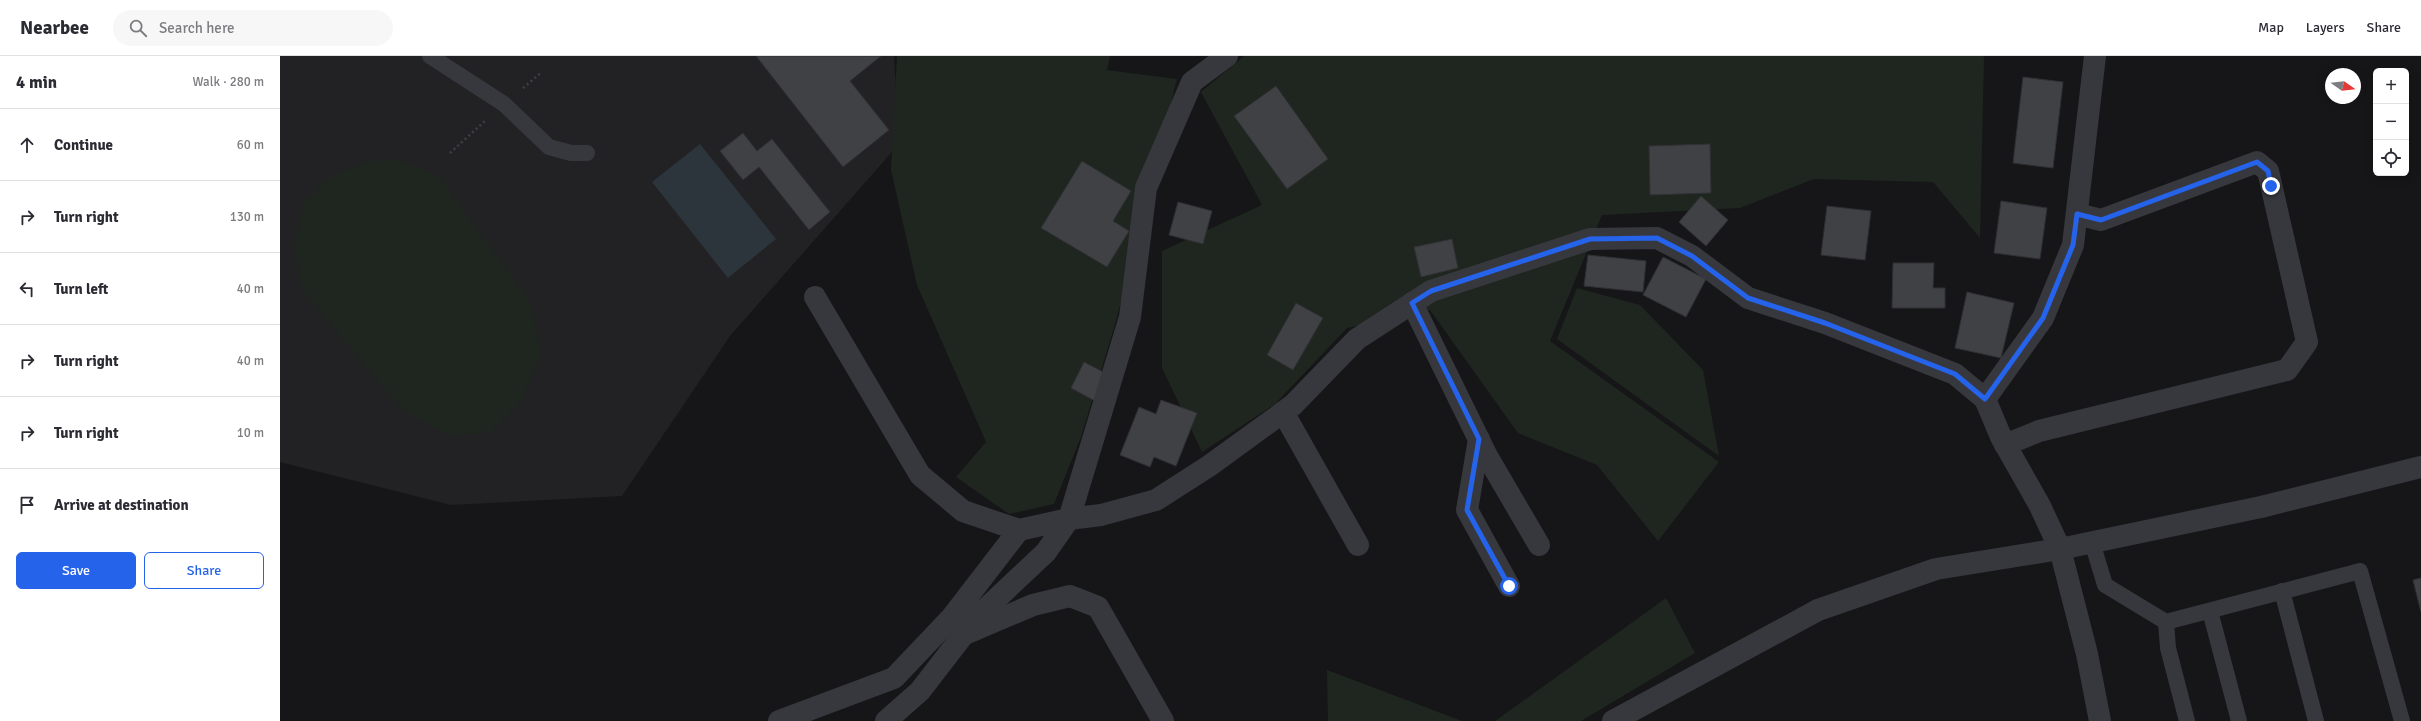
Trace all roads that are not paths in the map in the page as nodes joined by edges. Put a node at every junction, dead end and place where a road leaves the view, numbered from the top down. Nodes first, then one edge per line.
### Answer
1 (430, 56) edge
2 (1227, 56) edge
3 (2095, 56) edge
4 (587, 153) dead end
5 (2077, 214) junction
6 (815, 297) dead end
7 (1412, 303) junction
8 (1985, 399) junction
9 (1283, 412) junction
10 (1479, 439) junction
11 (2005, 445) junction
12 (2421, 467) edge
13 (1069, 519) junction
14 (1019, 530) junction
15 (2092, 542) junction
16 (1358, 545) dead end
17 (1539, 545) dead end
18 (2060, 549) junction
19 (1509, 586) dead end
20 (2282, 591) junction
21 (2210, 611) junction
22 (2166, 622) junction
23 (963, 635) junction
24 (779, 721) edge
25 (886, 721) edge
26 (1163, 721) edge
27 (1613, 721) edge
28 (2100, 721) edge
29 (2187, 721) edge
30 (2239, 721) edge
31 (2316, 721) edge
32 (2402, 721) edge

1 - 4 lane
2 - 13 street
3 - 5 street
5 - 8 street
5 - 11 street
6 - 14 street
7 - 8 street
7 - 9 street
7 - 10 street
8 - 11 street
9 - 13 street
9 - 16 street
10 - 17 street
10 - 19 street
11 - 18 street
12 - 15 street
13 - 14 street
13 - 23 street
14 - 24 street
15 - 18 street
15 - 22 lane
18 - 27 street
18 - 28 street
20 - 21 lane
20 - 31 lane
20 - 32 lane
21 - 22 lane
21 - 30 lane
22 - 29 lane
23 - 25 street
23 - 26 street

